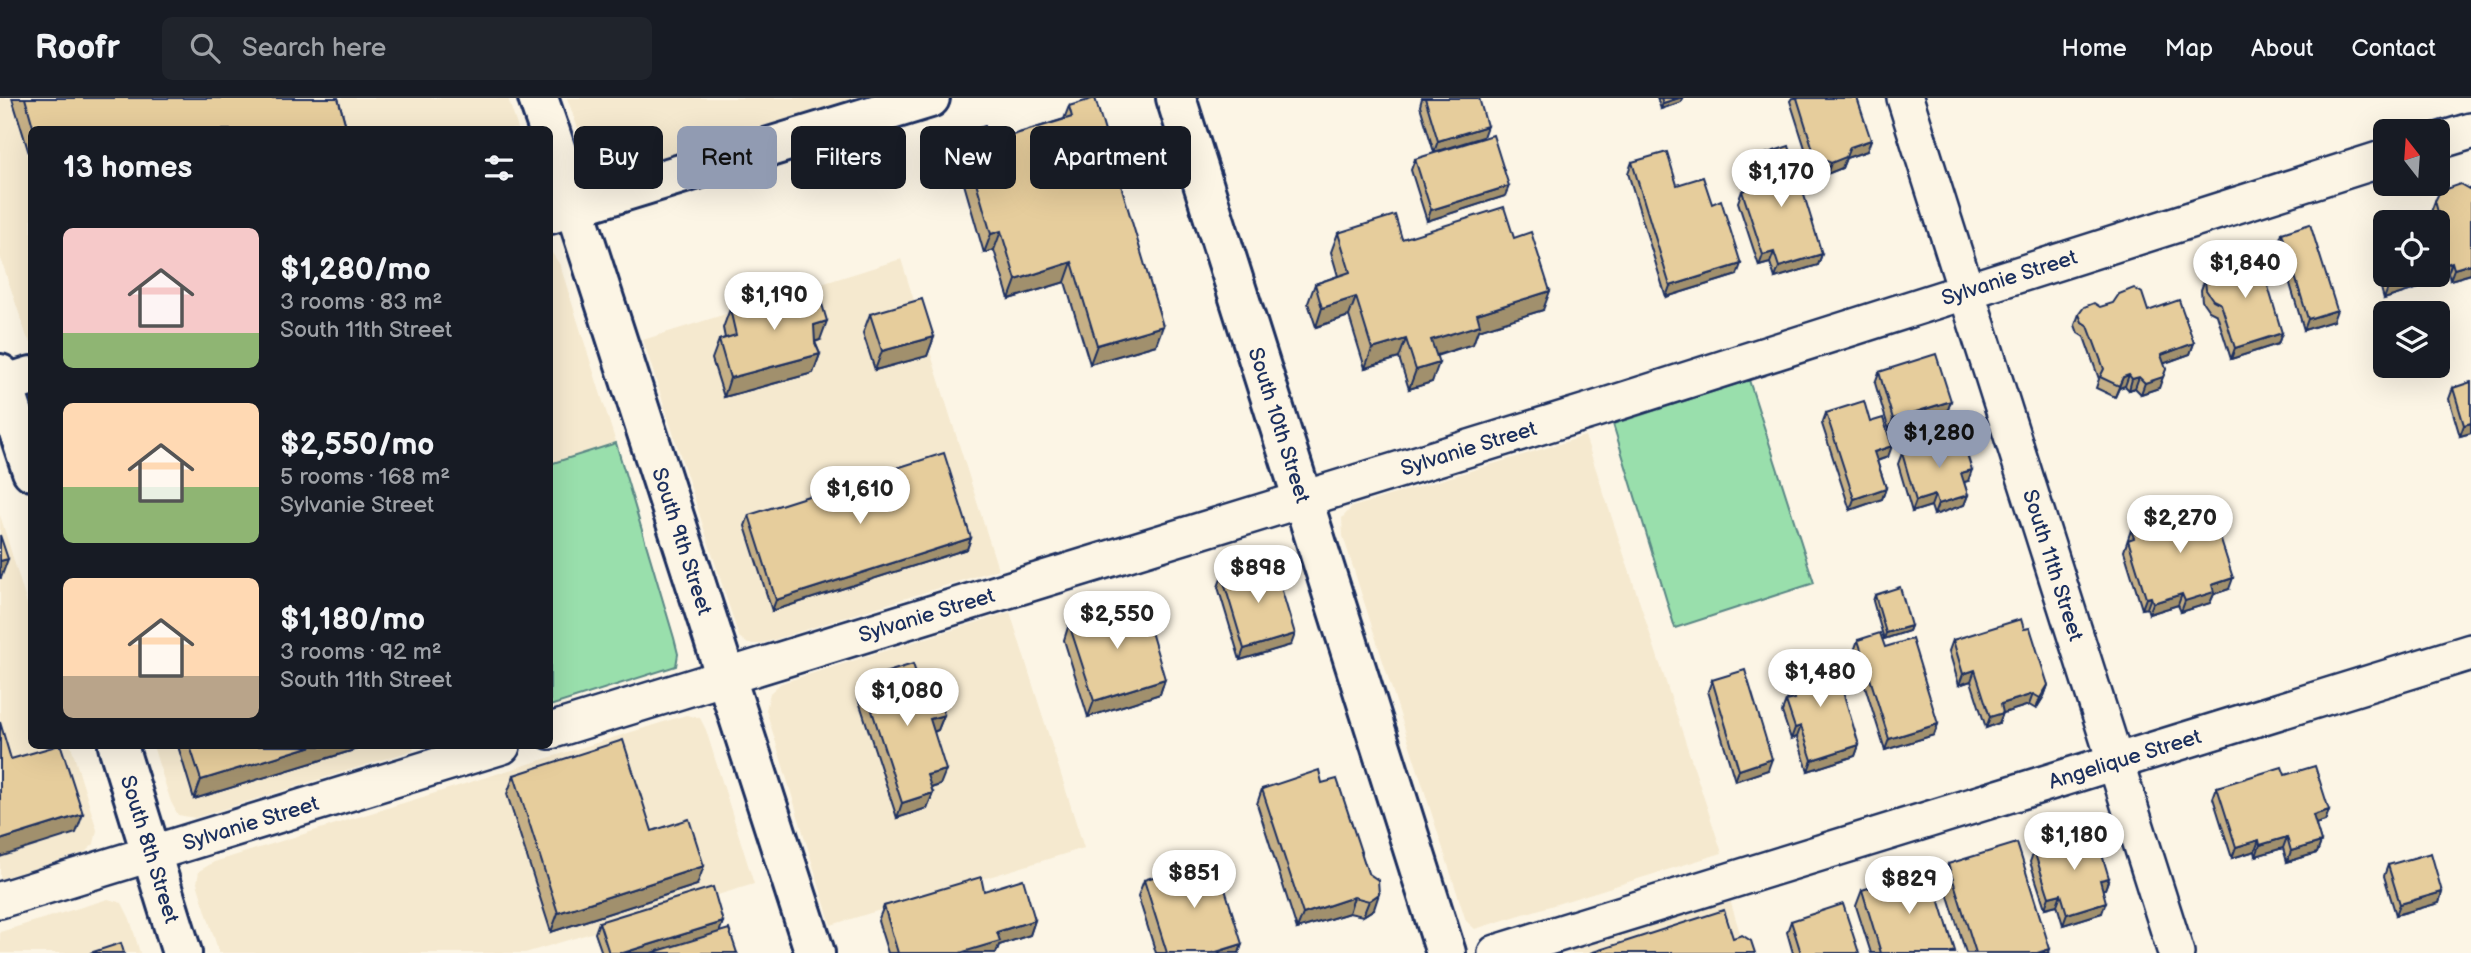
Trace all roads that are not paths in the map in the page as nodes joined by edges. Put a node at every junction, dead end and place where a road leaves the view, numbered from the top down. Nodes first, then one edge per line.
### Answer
1 (538, 98) edge
2 (930, 98) edge
3 (1175, 98) edge
4 (1905, 98) edge
5 (547, 126) edge
6 (2471, 131) edge
7 (2450, 137) edge
8 (553, 155) edge
9 (2373, 162) edge
10 (562, 210) edge
11 (1965, 292) junction
12 (9, 380) edge
13 (28, 455) edge
14 (1303, 500) junction
15 (2471, 652) edge
16 (726, 677) junction
17 (553, 730) edge
18 (119, 749) edge
19 (492, 749) edge
20 (2115, 762) junction
21 (151, 853) junction
22 (0, 901) edge
23 (182, 953) edge
24 (815, 953) edge
25 (1447, 953) edge
26 (1496, 953) edge
27 (2176, 953) edge

1 - 5 main road, South 9th Street
2 - 10 main road
3 - 14 main road, South 10th Street
4 - 11 street, South 11th Street
6 - 7 street
8 - 10 main road, South 9th Street
9 - 11 street, Sylvanie Street
10 - 16 main road, South 9th Street
11 - 14 street, Sylvanie Street
11 - 20 street, South 11th Street
12 - 13 main road
14 - 16 street, Sylvanie Street
14 - 25 main road, South 10th Street
15 - 20 street, Angelique Street
16 - 17 street, Sylvanie Street
16 - 24 main road, South 9th Street
18 - 21 main road, South 8th Street
19 - 21 street, Sylvanie Street
20 - 26 street, Angelique Street
20 - 27 street, South 11th Street
21 - 22 street, Sylvanie Street
21 - 23 main road, South 8th Street

